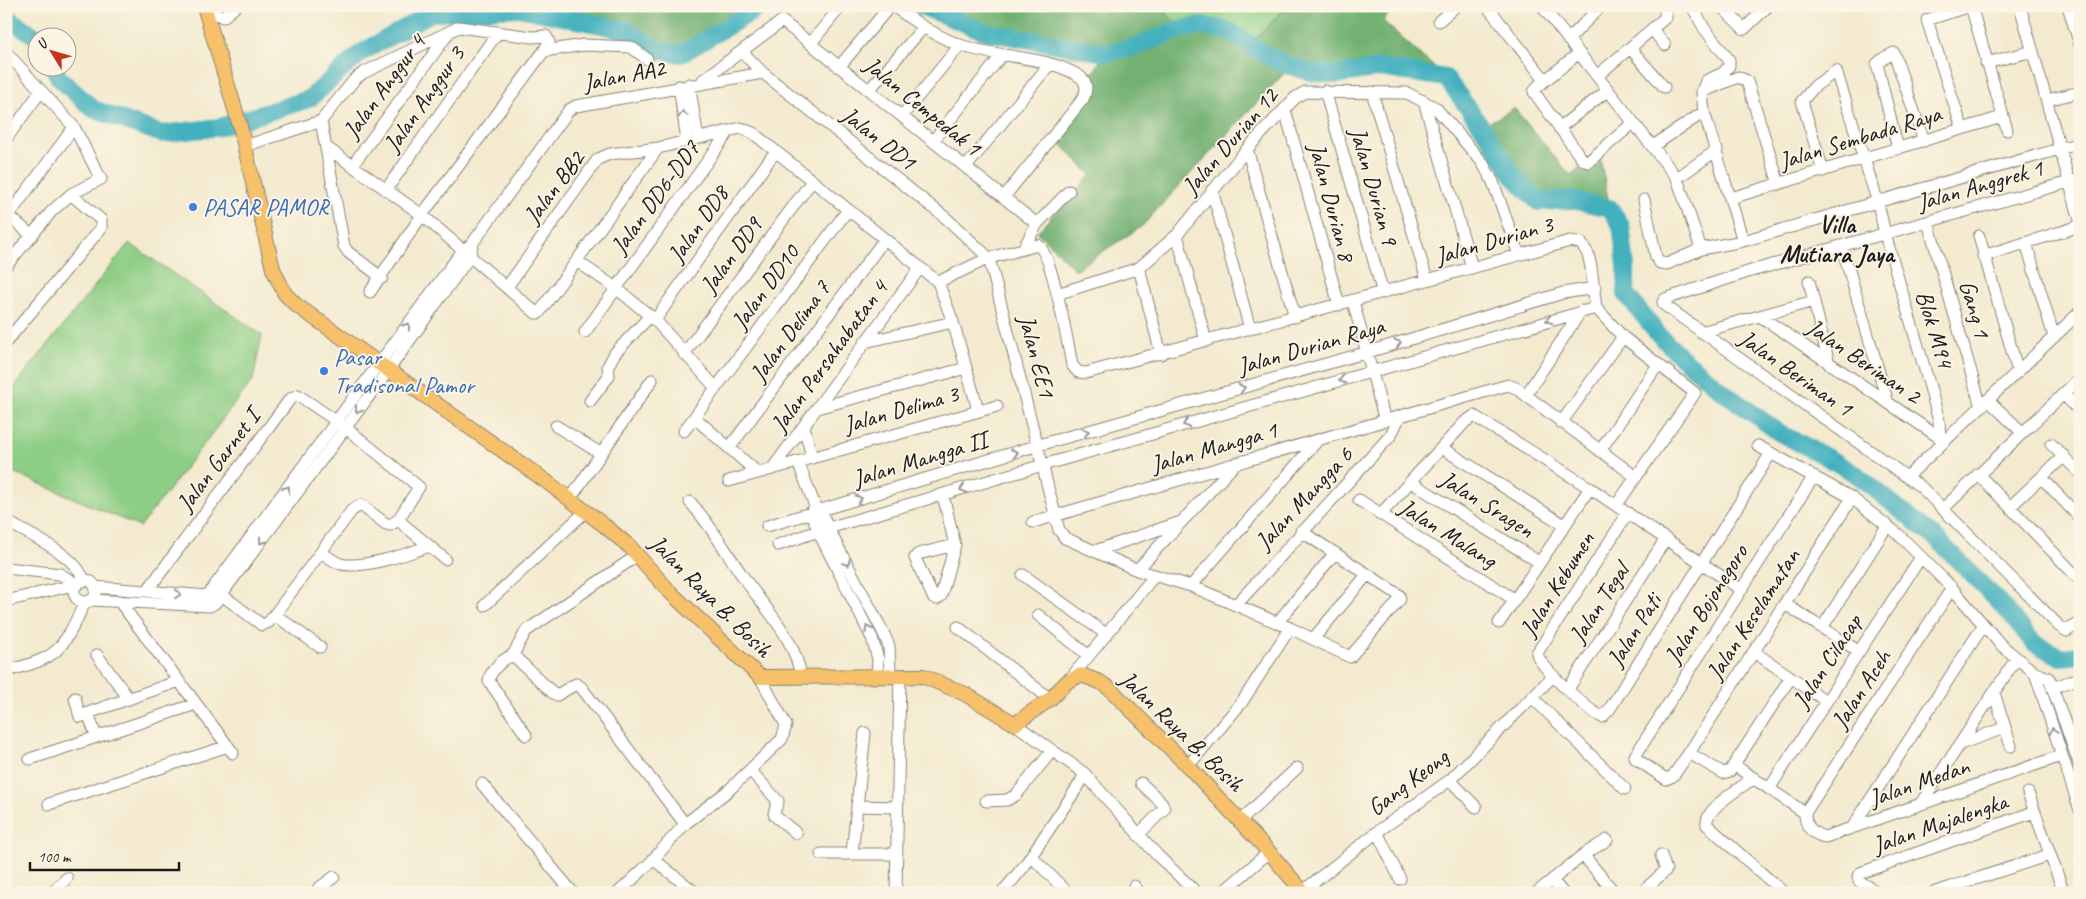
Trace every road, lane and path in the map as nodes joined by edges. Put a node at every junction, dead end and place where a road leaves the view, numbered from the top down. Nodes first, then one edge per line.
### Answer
1 (236, 6) edge
2 (842, 6) edge
3 (891, 6) edge
4 (1456, 6) edge
5 (1487, 6) edge
6 (1542, 6) edge
7 (1601, 6) edge
8 (1664, 6) edge
9 (1692, 6) edge
10 (1721, 6) edge
11 (1768, 6) edge
12 (1970, 6) edge
13 (2020, 6) edge
14 (2068, 6) edge
15 (205, 8) edge
16 (1438, 21) dead end
17 (923, 28) junction
18 (1652, 29) junction
19 (450, 31) junction
20 (498, 32) junction
21 (1568, 40) junction
22 (811, 43) junction
23 (960, 45) junction
24 (1665, 45) dead end
25 (2080, 45) edge
26 (1630, 48) junction
27 (544, 51) junction
28 (2033, 51) junction
29 (742, 52) junction
30 (1579, 53) junction
31 (7, 55) edge
32 (1002, 55) junction
33 (647, 59) dead end
34 (1986, 63) junction
35 (1050, 65) junction
36 (840, 66) junction
37 (763, 73) junction
38 (1597, 76) junction
39 (1724, 77) junction
40 (1546, 80) junction
41 (689, 84) junction
42 (1664, 87) dead end
43 (869, 90) junction
44 (1608, 90) junction
45 (1325, 91) junction
46 (41, 92) junction
47 (1372, 92) junction
48 (2080, 92) edge
49 (2047, 100) junction
50 (1424, 101) junction
51 (1284, 110) junction
52 (1704, 112) junction
53 (902, 116) junction
54 (2002, 117) junction
55 (321, 121) junction
56 (1633, 123) junction
57 (74, 127) junction
58 (1559, 128) junction
59 (1962, 128) junction
60 (2006, 130) dead end
61 (729, 131) junction
62 (698, 138) junction
63 (6, 139) edge
64 (687, 141) junction
65 (933, 141) junction
66 (1924, 141) junction
67 (2080, 143) edge
68 (245, 146) junction
69 (1653, 146) junction
70 (326, 147) junction
71 (658, 148) junction
72 (1247, 149) junction
73 (1898, 149) junction
74 (2060, 149) junction
75 (1717, 150) junction
76 (775, 152) junction
77 (1865, 158) junction
78 (352, 166) junction
79 (966, 167) junction
80 (1823, 171) junction
81 (1677, 178) junction
82 (812, 181) junction
83 (2075, 181) edge
84 (1779, 184) junction
85 (386, 190) junction
86 (1212, 190) junction
87 (1069, 191) dead end
88 (71, 194) junction
89 (1004, 197) junction
90 (1731, 198) junction
91 (1644, 200) dead end
92 (1878, 203) junction
93 (847, 210) junction
94 (8, 214) edge
95 (422, 215) junction
96 (2080, 220) edge
97 (1928, 222) junction
98 (1037, 224) junction
99 (2080, 226) edge
100 (1885, 234) junction
101 (1177, 235) junction
102 (32, 236) junction
103 (1979, 236) dead end
104 (1743, 237) junction
105 (884, 240) junction
106 (2026, 243) junction
107 (1842, 247) junction
108 (1023, 249) junction
109 (1701, 249) junction
110 (468, 250) junction
111 (1519, 255) junction
112 (1983, 256) junction
113 (989, 258) junction
114 (8, 260) edge
115 (578, 262) junction
116 (920, 268) junction
117 (1139, 268) junction
118 (1472, 268) junction
119 (382, 278) junction
120 (1427, 280) junction
121 (1809, 281) dead end
122 (938, 282) junction
123 (507, 287) junction
124 (616, 288) junction
125 (1595, 288) junction
126 (370, 292) dead end
127 (1383, 292) junction
128 (1563, 293) junction
129 (1056, 294) junction
130 (1353, 301) junction
131 (1814, 301) junction
132 (1663, 302) joint
133 (1338, 305) junction
134 (1596, 308) junction
135 (1581, 312) junction
136 (2080, 312) edge
137 (1568, 315) junction
138 (1760, 316) junction
139 (1295, 317) junction
140 (653, 318) junction
141 (953, 322) junction
142 (1250, 329) junction
143 (584, 332) dead end
144 (1701, 332) junction
145 (1623, 337) junction
146 (2054, 337) junction
147 (1206, 341) junction
148 (6, 342) edge
149 (865, 342) junction
150 (1368, 352) junction
151 (684, 354) junction
152 (1161, 354) junction
153 (1829, 364) junction
154 (1657, 366) junction
155 (383, 368) junction
156 (966, 368) junction
157 (1373, 371) junction
158 (2018, 372) junction
159 (2080, 378) edge
160 (652, 380) dead end
161 (716, 388) junction
162 (2063, 394) junction
163 (1526, 395) junction
164 (590, 401) dead end
165 (1888, 403) junction
166 (1984, 403) junction
167 (997, 406) dead end
168 (817, 408) junction
169 (2080, 411) edge
170 (975, 412) junction
171 (695, 418) junction
172 (1398, 418) junction
173 (1385, 421) junction
174 (1561, 423) junction
175 (341, 424) junction
176 (556, 426) dead end
177 (804, 426) junction
178 (684, 431) dead end
179 (2022, 432) junction
180 (1318, 440) junction
181 (1942, 440) junction
182 (2051, 444) dead end
183 (1039, 445) junction
184 (1758, 446) dead end
185 (730, 447) junction
186 (1442, 448) junction
187 (1600, 451) junction
188 (600, 453) junction
189 (1771, 453) junction
190 (2064, 456) junction
191 (812, 457) junction
192 (798, 462) junction
193 (1237, 462) junction
194 (1043, 465) junction
195 (772, 469) junction
196 (758, 473) junction
197 (2080, 473) edge
198 (1978, 474) junction
199 (1814, 476) junction
200 (1908, 477) junction
201 (1636, 478) junction
202 (2042, 478) junction
203 (728, 481) dead end
204 (1411, 482) junction
205 (1590, 488) junction
206 (943, 495) junction
207 (1852, 498) junction
208 (570, 499) junction
209 (1359, 500) dead end
210 (1620, 500) dead end
211 (690, 502) dead end
212 (2010, 507) junction
213 (1944, 508) junction
214 (816, 510) junction
215 (586, 511) junction
216 (1628, 513) junction
217 (2078, 514) edge
218 (1380, 515) junction
219 (1056, 516) junction
220 (398, 520) junction
221 (6, 521) edge
222 (1033, 522) dead end
223 (1182, 522) junction
224 (1564, 525) junction
225 (767, 526) dead end
226 (1888, 526) junction
227 (823, 530) junction
228 (1301, 531) junction
229 (1665, 540) junction
230 (778, 545) dead end
231 (955, 545) junction
232 (429, 546) junction
233 (1095, 551) junction
234 (321, 552) junction
235 (1336, 554) junction
236 (638, 555) junction
237 (1921, 557) junction
238 (445, 559) dead end
239 (1539, 562) junction
240 (1701, 564) junction
241 (6, 568) edge
242 (1137, 570) junction
243 (1023, 575) dead end
244 (1154, 575) junction
245 (1368, 575) junction
246 (2078, 577) edge
247 (79, 582) junction
248 (1191, 586) junction
249 (95, 587) junction
250 (1740, 588) junction
251 (1952, 588) junction
252 (147, 591) junction
253 (218, 592) junction
254 (1514, 600) junction
255 (6, 601) edge
256 (85, 601) junction
257 (119, 601) junction
258 (1784, 604) junction
259 (485, 605) dead end
260 (1236, 605) junction
261 (1038, 614) dead end
262 (275, 615) junction
263 (2080, 622) edge
264 (1276, 623) junction
265 (1499, 623) dead end
266 (1983, 626) junction
267 (958, 627) dead end
268 (1290, 628) junction
269 (1822, 628) junction
270 (1106, 634) junction
271 (1313, 639) junction
272 (320, 647) dead end
273 (1858, 651) junction
274 (1754, 652) junction
275 (97, 655) dead end
276 (513, 655) junction
277 (1089, 656) junction
278 (2016, 659) junction
279 (6, 664) edge
280 (6, 671) edge
281 (2034, 673) junction
282 (889, 675) junction
283 (760, 677) junction
284 (801, 677) junction
285 (1791, 677) junction
286 (2080, 678) edge
287 (179, 681) junction
288 (1068, 681) junction
289 (1549, 681) junction
290 (2052, 688) junction
291 (1568, 689) junction
292 (1994, 693) junction
293 (75, 698) dead end
294 (1533, 698) junction
295 (129, 699) junction
296 (1050, 699) junction
297 (1826, 701) junction
298 (196, 704) junction
299 (88, 713) junction
300 (1602, 717) joint
301 (1015, 724) junction
302 (2004, 728) junction
303 (864, 733) dead end
304 (526, 735) dead end
305 (96, 736) junction
306 (1960, 744) junction
307 (2011, 746) dead end
308 (1051, 752) junction
309 (1689, 753) junction
310 (1636, 756) joint
311 (2061, 756) junction
312 (30, 760) dead end
313 (1734, 765) junction
314 (1188, 766) junction
315 (2080, 766) edge
316 (1297, 768) dead end
317 (750, 770) junction
318 (1084, 773) junction
319 (1754, 778) junction
320 (1450, 780) junction
321 (1140, 783) dead end
322 (482, 784) dead end
323 (1625, 789) dead end
324 (1769, 789) junction
325 (2028, 793) dead end
326 (986, 801) dead end
327 (49, 804) dead end
328 (1921, 804) junction
329 (858, 806) junction
330 (1476, 806) dead end
331 (896, 807) junction
332 (2080, 810) edge
333 (2034, 812) junction
334 (1806, 813) junction
335 (1240, 821) junction
336 (685, 824) junction
337 (1852, 828) junction
338 (796, 832) dead end
339 (1377, 832) junction
340 (1138, 835) junction
341 (1607, 840) dead end
342 (1269, 852) junction
343 (852, 853) junction
344 (822, 854) dead end
345 (895, 854) junction
346 (2049, 854) junction
347 (1583, 855) junction
348 (1661, 855) dead end
349 (1031, 856) junction
350 (653, 859) junction
351 (334, 877) dead end
352 (67, 878) dead end
353 (1400, 879) dead end
354 (1552, 880) junction
355 (1303, 892) edge
356 (52, 893) edge
357 (317, 893) edge
358 (573, 893) edge
359 (618, 893) edge
360 (696, 893) edge
361 (896, 893) edge
362 (1002, 893) edge
363 (1068, 893) edge
364 (1197, 893) edge
365 (1222, 893) edge
366 (1536, 893) edge
367 (1563, 893) edge
368 (1615, 893) edge
369 (1641, 893) edge
370 (1784, 893) edge
371 (1879, 893) edge
372 (1933, 893) edge
373 (2064, 893) edge

1 - 15 street
2 - 22 street
3 - 17 street
3 - 36 street
4 - 16 street
5 - 40 street
6 - 21 street
7 - 21 street
8 - 18 street
9 - 39 street
10 - 11 street
12 - 34 street
12 - 59 street
13 - 28 street
14 - 25 street
15 - 68 main road, Jalan Raya B. Bosih
17 - 23 street
17 - 43 street
18 - 24 street
18 - 26 street
19 - 20 street
19 - 55 street
19 - 78 street, Jalan Anggur 4
20 - 27 street
20 - 85 street, Jalan Anggur 3
21 - 30 street
22 - 29 street, Jalan Cempedak 1
22 - 36 street, Jalan Cempedak 1
23 - 32 street
23 - 53 street
26 - 38 street
26 - 42 street
27 - 33 street
27 - 95 street
28 - 34 street
28 - 49 street
29 - 37 street, Jalan DD1
29 - 41 street
30 - 38 street
30 - 40 street
31 - 46 street
32 - 35 street
32 - 65 street
34 - 54 street
35 - 79 street
35 - 89 street
36 - 43 street, Jalan Cempedak 1
37 - 41 street, Jalan AA2
37 - 113 street, Jalan DD1
38 - 44 street
39 - 52 street
39 - 84 street
40 - 58 street
41 - 62 street
64 -> 41 street
41 - 110 street, Jalan AA2
43 - 53 street, Jalan Cempedak 1
44 - 56 street
44 - 58 street
45 - 47 street, Jalan Durian 12
45 - 51 street, Jalan Durian 12
45 - 127 street, Jalan Durian 9
46 - 57 street
46 - 63 street
47 - 50 street, Jalan Durian 12
47 - 120 street
48 - 49 street
49 - 74 street
50 - 111 street, Jalan Durian 12
50 - 118 street
51 - 72 street, Jalan Durian 12
51 - 133 street, Jalan Durian 8
52 - 69 street
52 - 75 street
53 - 65 street, Jalan Cempedak 1
54 - 59 street, Jalan Sembada Raya
54 - 60 street
55 - 68 street
55 - 70 street
56 - 58 street
56 - 69 street
57 - 88 street
57 - 94 street
59 - 66 street, Jalan Sembada Raya
61 - 62 street, Jalan BB2
61 - 76 street, Jalan BB2
61 - 124 street, Jalan DD6-DD7
62 - 64 street, Jalan BB2
64 - 71 street, Jalan BB2
65 - 79 street, Jalan Cempedak 1
66 - 73 street, Jalan Sembada Raya
66 - 73 street
67 - 74 street
68 - 155 main road, Jalan Raya B. Bosih
69 - 81 street
70 - 78 street
70 - 119 street
71 - 115 street
71 - 123 street, Jalan BB2
72 - 86 street, Jalan Durian 12
72 - 139 street
73 - 77 street, Jalan Sembada Raya
74 - 83 street
74 - 92 street
75 - 81 street
75 - 90 street
76 - 82 street, Jalan BB2
76 - 140 street, Jalan DD8
77 - 80 street, Jalan Sembada Raya
77 - 80 street, Blok M94
77 - 92 street, Blok M94
78 - 85 street
79 - 89 street, Jalan Cempedak 1
80 - 84 street, Jalan Sembada Raya
81 - 109 street
82 - 93 street, Jalan BB2
82 - 151 street, Jalan DD9
83 - 96 street
83 - 97 street, Jalan Anggrek 1
84 - 90 street, Jalan Sembada Raya
85 - 95 street
86 - 101 street, Jalan Durian 12
86 - 142 street
87 - 98 street
88 - 102 street
88 - 148 street
89 - 98 street, Jalan Cempedak 1
90 - 104 street
91 - 109 street
92 - 100 street, Blok M94
92 - 104 street
93 - 105 street, Jalan BB2
93 - 161 street, Jalan DD10
94 - 102 street
95 - 110 street
95 - 119 street
97 - 100 street, Jalan Anggrek 1
97 - 166 street, Gang 1
98 - 108 street
99 - 106 street
100 - 107 street, Jalan Anggrek 1
100 - 181 street, Blok M94
101 - 117 street, Jalan Durian 12
101 - 147 street
102 - 114 street
103 - 112 street
104 - 109 street
105 - 116 street, Jalan BB2
105 - 185 street, Jalan Delima 7
106 - 112 street
106 - 146 street
107 - 132 street, Jalan Anggrek 1
107 - 165 street
108 - 113 street
108 - 129 street
110 - 123 street
110 - 155 street, Jalan AA2
111 - 118 street, Jalan Durian 3
111 - 125 street, Jalan Durian 3
112 - 158 street
113 - 122 street
113 - 183 street, Jalan EE1
115 - 123 street
115 - 124 street
116 - 122 street, Jalan BB2
116 - 149 street, Jalan Persahabatan 4
117 - 129 street, Jalan Durian 12
117 - 152 street
118 - 120 street, Jalan Durian 3
119 - 126 street
120 - 127 street, Jalan Durian 3
121 - 131 street
122 - 141 street, Jalan Delima 3
124 - 140 street
124 - 143 street, Jalan DD6-DD7
125 - 128 street, Jalan Durian Raya
125 - 134 street, Jalan Durian 3
127 - 130 street, Jalan Durian 3
128 - 137 street
150 -> 128 street, Jalan Durian Raya
129 - 152 street, Jalan Durian 3
130 - 133 street, Jalan Durian 3
130 - 150 street
131 - 138 street
131 - 153 street
132 - 144 street, Jalan Beriman 1
133 - 139 street, Jalan Durian 3
134 - 135 street, Jalan Durian Raya
134 - 145 street
135 - 137 street, Jalan Durian Raya
135 - 163 street
136 - 146 street
137 -> 157 street, Jalan Durian Raya
138 - 144 street
138 - 153 street, Jalan Beriman 2
139 - 142 street, Jalan Durian 3
140 - 151 street
140 - 164 street, Jalan DD8
141 - 149 street
141 - 156 street, Jalan Delima 3
142 - 147 street, Jalan Durian 3
144 - 200 street, Jalan Beriman 1
145 - 154 street
145 - 174 street
146 - 158 street
147 - 152 street, Jalan Durian 3
149 - 168 street, Jalan Persahabatan 4
150 - 157 street
183 -> 150 street, Jalan Durian Raya
151 - 161 street
153 - 165 street, Jalan Beriman 2
154 - 187 street
154 - 201 street
155 - 175 street, Jalan AA2
155 - 208 main road, Jalan Raya B. Bosih
156 - 168 street
156 - 170 street, Jalan Delima 3
157 - 173 street
157 -> 194 street, Jalan Durian Raya
158 - 166 street
159 - 162 street
160 - 188 street
161 - 171 street, Jalan DD10
162 - 169 street
162 - 179 street
163 - 172 street, Jalan Mangga 1
163 - 174 street, Jalan Mangga 1
165 - 181 street, Jalan Beriman 2
166 - 179 street
166 - 181 street
167 - 170 street
168 - 177 street, Jalan Persahabatan 4
170 - 191 street, Jalan Delima 3
171 - 178 street, Jalan DD10
171 - 185 street
172 - 173 street, Jalan Mangga 1
172 - 228 street, Jalan Mangga 6
173 - 180 street, Jalan Mangga 1
174 - 187 street, Jalan Mangga 1
175 - 220 street
175 - 252 street, Jalan Garnet I
175 - 253 street, Jalan AA2
176 - 188 street
177 - 191 street
177 - 195 street, Jalan Persahabatan 4
179 - 198 street
180 - 193 street, Jalan Mangga 1
180 - 248 street
181 - 200 street
182 - 190 street
183 - 194 street, Jalan EE1
214 -> 183 street, Jalan Mangga II
184 - 189 street
185 - 196 street
186 - 204 street
186 - 205 street
186 - 224 street
187 - 201 street, Jalan Mangga 1
188 - 208 street
189 - 199 street
189 - 240 street, Jalan Pati
190 - 197 street
190 - 202 street
191 - 192 street, Jalan Delima 3
192 - 195 street, Jalan Delima 3
192 - 214 street
193 - 219 street, Jalan Mangga 1
193 - 223 street
194 -> 206 street, Jalan Mangga II
194 - 219 street, Jalan EE1
195 - 196 street, Jalan Delima 3
196 - 203 street, Jalan Delima 3
198 - 212 street
198 - 213 street
199 - 207 street
199 - 250 street, Jalan Bojonegoro
200 - 213 street, Jalan Beriman 1
201 - 210 street
202 - 212 street
202 - 217 street
204 - 218 street
204 - 239 street, Jalan Sragen
205 - 216 street
205 - 224 street
206 - 227 street, Jalan Mangga II
206 - 231 street
207 - 226 street
207 - 258 street, Jalan Keselamatan
208 - 215 main road, Jalan Raya B. Bosih
209 - 218 street, Jalan Malang
211 - 284 street
212 - 246 street
213 - 263 street, Jalan Beriman 1
214 - 225 street, Jalan Mangga II
214 - 227 street
215 - 236 main road, Jalan Raya B. Bosih
215 - 259 street
216 - 229 street
216 - 289 street, Jalan Kebumen
218 - 254 street, Jalan Malang
219 - 222 street, Jalan Mangga 1
219 - 233 street, Jalan EE1
220 - 232 street
220 - 234 street
221 - 247 street
223 - 233 street
223 - 242 street
224 - 239 street
226 - 237 street
226 - 269 street
227 - 230 street, Jalan Mangga II
227 - 282 street
228 - 235 street
228 - 260 street, Jalan Mangga 6
229 - 240 street
229 - 291 street, Jalan Tegal
231 - 231 street
232 - 234 street
232 - 238 street
233 - 242 street, Jalan EE1
234 - 262 street
235 - 245 street
235 - 264 street
236 - 276 street
236 - 283 main road, Jalan Raya B. Bosih
237 - 251 street
237 - 273 street, Jalan Cilacap
239 - 254 street
240 - 250 street
240 - 300 street, Jalan Pati
241 - 247 street
242 - 244 street, Jalan EE1
243 - 270 street
244 - 248 street, Jalan EE1
244 - 270 street
245 - 271 street
245 - 271 street, Jalan EE1
247 - 249 street
247 - 255 street
247 - 256 street
248 - 260 street, Jalan EE1
249 - 252 street
249 - 256 street
250 - 310 street, Jalan Bojonegoro
251 - 266 street
251 - 334 street, Jalan Aceh
252 -> 253 street
253 - 257 street
253 - 262 street
254 - 265 street
256 - 257 street
256 - 279 street
256 - 280 street
257 - 287 street
258 - 269 street
258 - 274 street, Jalan Keselamatan
260 - 264 street, Jalan EE1
261 - 277 street
262 - 272 street
264 - 268 street, Jalan EE1
266 - 278 street
266 - 337 street
267 - 296 street
268 - 271 street, Jalan EE1
268 - 314 street
269 - 273 street
270 - 277 street
273 - 297 street, Jalan Cilacap
274 - 285 street
274 - 309 street, Jalan Keselamatan
275 - 295 street
276 - 304 street
276 - 336 street
277 - 288 street
278 - 281 street
278 - 292 street
281 - 290 street
311 -> 281 street
282 - 284 main road, Jalan Raya B. Bosih
282 - 301 main road, Jalan Raya B. Bosih
282 - 331 street
283 - 284 main road, Jalan Raya B. Bosih
283 - 317 street
285 - 297 street
285 - 313 street
286 - 290 street
287 - 295 street
287 - 298 street
288 - 296 main road
288 - 314 main road, Jalan Raya B. Bosih
289 - 291 street, Jalan Kebumen
289 - 294 street, Gang Keong
290 - 315 street
291 - 300 street, Jalan Kebumen
292 - 302 street
292 - 306 street
293 - 299 street
294 - 320 street, Gang Keong
294 - 323 street
295 - 299 street
296 - 301 main road
297 - 324 street, Jalan Cilacap
298 - 305 street
298 - 327 street
299 - 305 street
301 - 308 street
302 - 306 street
302 - 307 street
303 - 329 street
305 - 312 street
306 - 328 street
308 - 318 street
308 - 326 street
309 - 310 street, Jalan Keselamatan
309 - 313 street
311 - 328 street, Jalan Medan
311 - 332 street
313 - 319 street
314 - 335 main road, Jalan Raya B. Bosih
316 - 335 street
317 - 336 street
317 - 338 street
318 - 340 street
318 - 349 street
319 - 324 street
319 - 370 street
320 - 330 street
320 - 339 street, Gang Keong
321 - 340 street
322 - 358 street
324 - 334 street
325 - 333 street
328 - 337 street, Jalan Medan
329 - 331 street
329 - 343 street
331 - 345 street
333 - 346 street
333 - 371 street, Jalan Majalengka
334 - 337 street, Jalan Medan
335 - 342 main road, Jalan Raya B. Bosih
336 - 350 street
339 - 353 street
339 - 355 street, Gang Keong
340 - 364 street
341 - 347 street
342 - 355 main road, Jalan Raya B. Bosih
342 - 365 street
343 - 344 street
343 - 345 street
345 - 361 street
346 - 372 street
346 - 373 street
347 - 354 street
347 - 368 street
348 - 369 street
349 - 362 street
349 - 363 street
350 - 359 street
350 - 360 street
351 - 357 street
352 - 356 street
354 - 366 street
354 - 367 street

